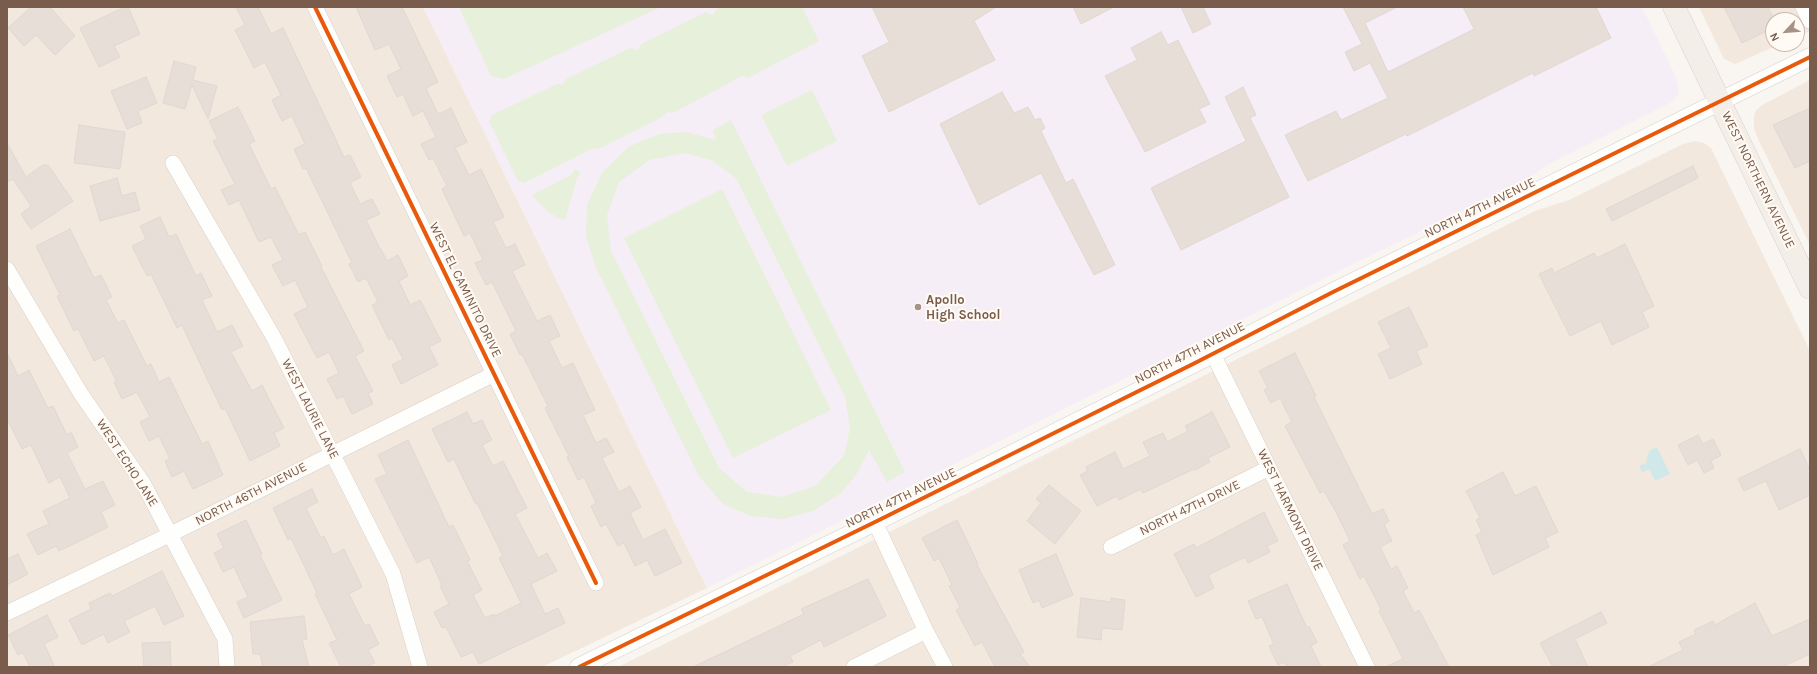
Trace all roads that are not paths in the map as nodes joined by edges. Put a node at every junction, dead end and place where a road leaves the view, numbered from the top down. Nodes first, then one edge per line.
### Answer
1 (316, 7) edge
2 (1674, 7) edge
3 (1803, 7) edge
4 (1810, 21) edge
5 (1810, 57) edge
6 (1720, 102) junction
7 (173, 163) dead end
8 (7, 268) edge
9 (1810, 288) edge
10 (1213, 354) junction
11 (494, 374) junction
12 (333, 453) junction
13 (1269, 468) junction
14 (874, 522) junction
15 (171, 534) junction
16 (1110, 547) dead end
17 (596, 583) dead end
18 (7, 613) edge
19 (926, 631) junction
20 (227, 667) edge
21 (420, 667) edge
22 (579, 667) edge
23 (854, 667) edge
24 (945, 667) edge
25 (1367, 667) edge

1 - 11 street, WEST EL CAMINITO DRIVE
2 - 6 main road, WEST NORTHERN AVENUE
3 - 4 street
5 - 6 street, NORTH 47TH AVENUE
6 - 9 main road, WEST NORTHERN AVENUE
6 - 10 street, NORTH 47TH AVENUE
7 - 12 street, WEST LAURIE LANE
8 - 15 street, WEST ECHO LANE
10 - 13 street, WEST HARMONT DRIVE
10 - 14 street, NORTH 47TH AVENUE
11 - 12 street, NORTH 46TH AVENUE
11 - 17 street, WEST EL CAMINITO DRIVE
12 - 15 street, NORTH 46TH AVENUE
12 - 21 street, WEST LAURIE LANE
13 - 16 street, NORTH 47TH DRIVE
13 - 25 street, WEST HARMONT DRIVE
14 - 19 street
14 - 22 street, NORTH 47TH AVENUE
15 - 18 street, NORTH 46TH AVENUE
15 - 20 street, WEST ECHO LANE
19 - 23 street
19 - 24 street

